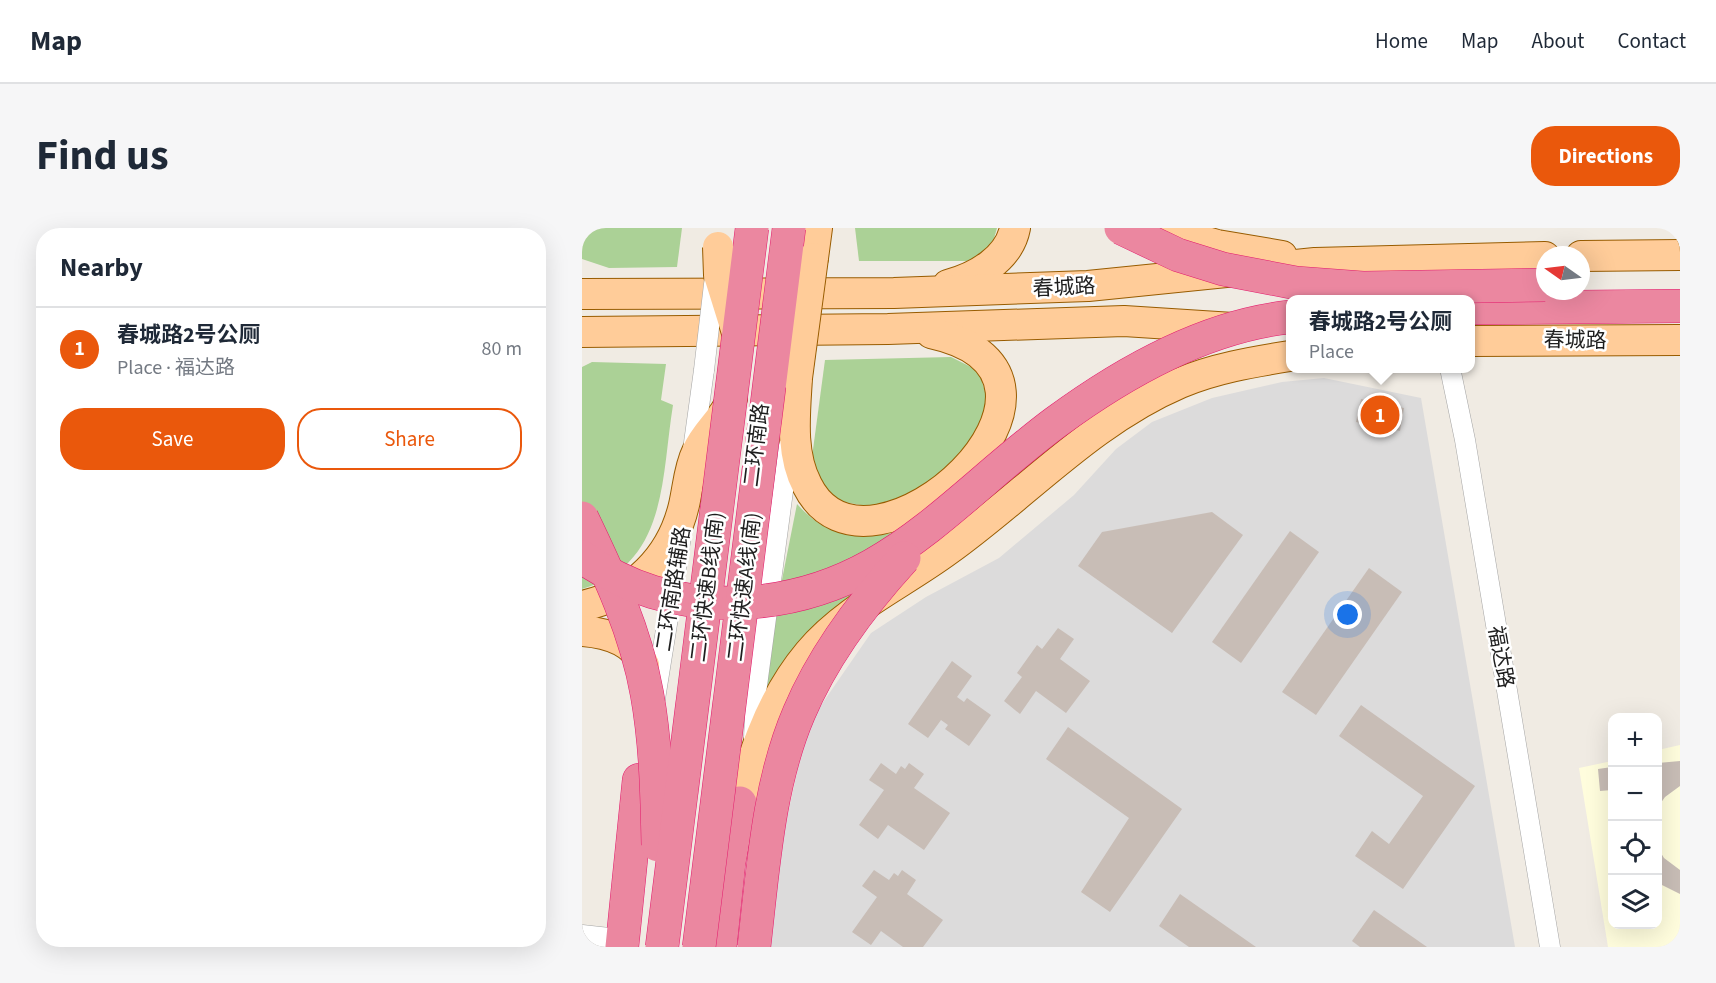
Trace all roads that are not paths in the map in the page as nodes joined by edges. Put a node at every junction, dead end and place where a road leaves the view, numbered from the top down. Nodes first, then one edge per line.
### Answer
1 (817, 228) edge
2 (1015, 228) edge
3 (1121, 228) edge
4 (1158, 228) edge
5 (720, 234) edge
6 (769, 236) edge
7 (1680, 255) edge
8 (1590, 256) edge
9 (1536, 257) edge
10 (1438, 258) junction
11 (582, 281) edge
12 (1680, 284) edge
13 (1536, 285) edge
14 (1590, 287) edge
15 (894, 293) junction
16 (582, 294) edge
17 (680, 294) junction
18 (1628, 296) junction
19 (1680, 306) edge
20 (1475, 308) edge
21 (1286, 318) edge
22 (888, 329) junction
23 (644, 331) junction
24 (582, 332) edge
25 (1286, 332) edge
26 (1680, 340) edge
27 (1475, 341) edge
28 (582, 347) edge
29 (1286, 357) edge
30 (1451, 373) edge
31 (751, 374) junction
32 (797, 378) junction
33 (690, 478) junction
34 (961, 501) junction
35 (582, 518) edge
36 (744, 537) junction
37 (582, 557) edge
38 (582, 606) edge
39 (582, 631) edge
40 (754, 751) junction
41 (639, 780) junction
42 (740, 803) junction
43 (582, 935) edge
44 (613, 944) edge
45 (660, 947) edge
46 (667, 947) edge
47 (693, 947) edge
48 (699, 947) edge
49 (720, 947) edge
50 (738, 947) edge
51 (754, 947) edge
52 (1550, 947) edge

1 - 32 main road, bridge
2 - 15 main road
3 - 13 highway, bridge
4 - 10 main road
5 - 31 main road, bridge
5 - 33 street, 二环南路辅路, bridge
6 - 31 main road, 二环南路, bridge
6 - 45 highway, 二环快速B线(南), bridge
6 - 48 highway, 二环快速A线(南), bridge
7 - 8 main road
9 - 10 main road, 春城路
10 - 15 main road, 春城路
11 - 17 main road
12 - 18 highway
14 - 18 highway
15 - 17 main road, 春城路
16 - 17 main road, 春城路
18 - 19 highway
18 - 20 highway
21 - 34 highway, bridge
22 - 23 main road, 春城路
22 - 25 main road, 春城路
22 - 32 main road
23 - 24 main road, 春城路
23 - 28 main road
26 - 27 main road, 春城路
29 - 40 main road
30 - 52 street, 福达路
31 - 33 main road
31 - 36 main road, 二环南路
31 - 46 main road, 二环南路
32 - 36 main road
32 - 40 street
33 - 38 main road
33 - 41 street, 二环南路辅路
34 - 37 highway, bridge
34 - 51 highway, bridge
35 - 45 highway, bridge
36 - 47 main road, 二环南路
39 - 41 main road
40 - 42 main road
40 - 50 street
41 - 44 highway
42 - 48 main road
42 - 49 highway
43 - 44 street

